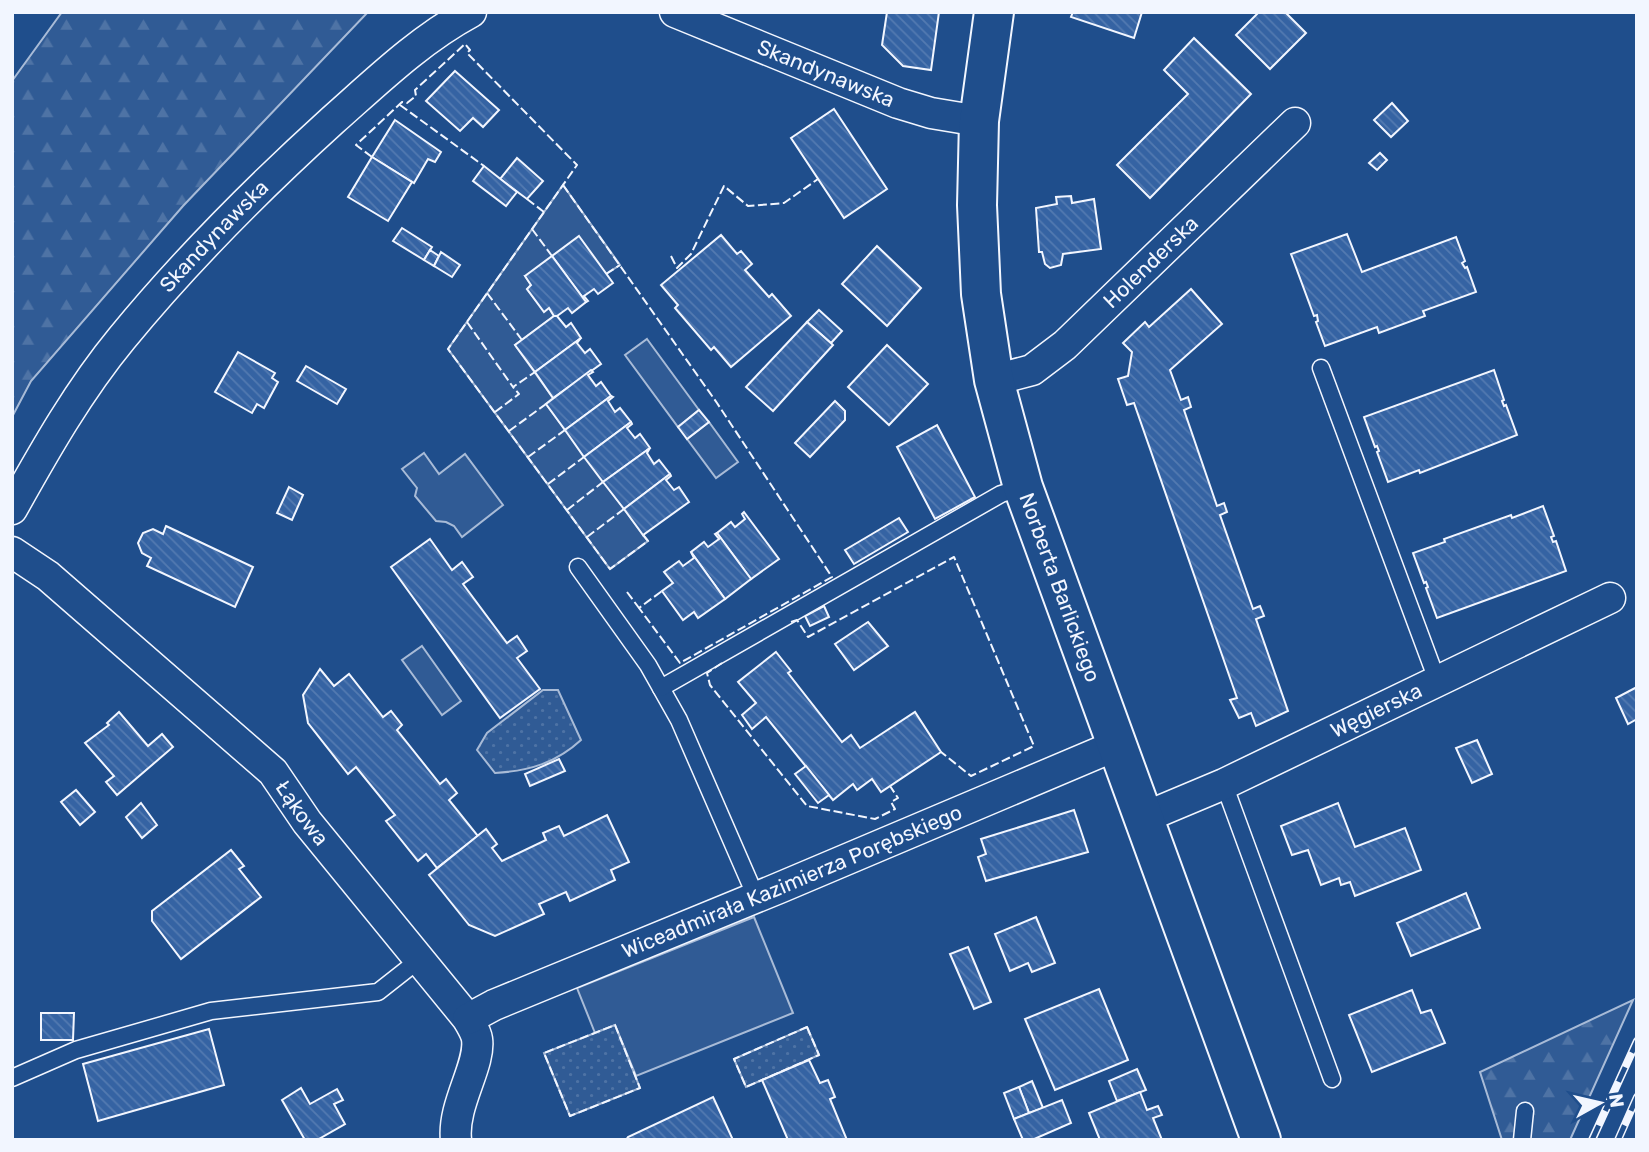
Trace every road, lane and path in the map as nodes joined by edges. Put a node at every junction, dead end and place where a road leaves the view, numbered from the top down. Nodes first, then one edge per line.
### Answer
1 (471, 12) edge
2 (675, 12) edge
3 (994, 12) edge
4 (979, 121) junction
5 (1295, 123) dead end
6 (1321, 368) dead end
7 (994, 380) junction
8 (1023, 487) junction
9 (12, 509) edge
10 (12, 552) edge
11 (578, 567) dead end
12 (1609, 598) dead end
13 (1437, 680) junction
14 (662, 688) junction
15 (1117, 745) junction
16 (1224, 784) junction
17 (1143, 818) junction
18 (756, 897) junction
19 (420, 959) junction
20 (468, 1019) junction
21 (12, 1078) edge
22 (1332, 1079) dead end
23 (1525, 1111) dead end
24 (1258, 1139) edge
25 (456, 1140) edge
26 (1522, 1140) edge

1 - 9 street, Skandynawska
2 - 4 street, Skandynawska
3 - 4 street, Norberta Barlickiego
4 - 7 street, Norberta Barlickiego
5 - 7 street, Holenderska
6 - 13 lane
7 - 8 street, Norberta Barlickiego
8 - 14 lane
8 - 15 street, Norberta Barlickiego
10 - 19 street, Łąkowa
11 - 14 lane
12 - 13 street, Węgierska
13 - 16 street, Węgierska
14 - 18 lane
15 - 17 street, Norberta Barlickiego
15 - 18 street, Wiceadmirała Kazimierza Porębskiego
16 - 17 street, Węgierska
16 - 22 lane
17 - 24 street, Norberta Barlickiego
18 - 20 street, Wiceadmirała Kazimierza Porębskiego
19 - 20 street, Łąkowa
19 - 21 lane
20 - 25 street, Łąkowa
23 - 26 lane

